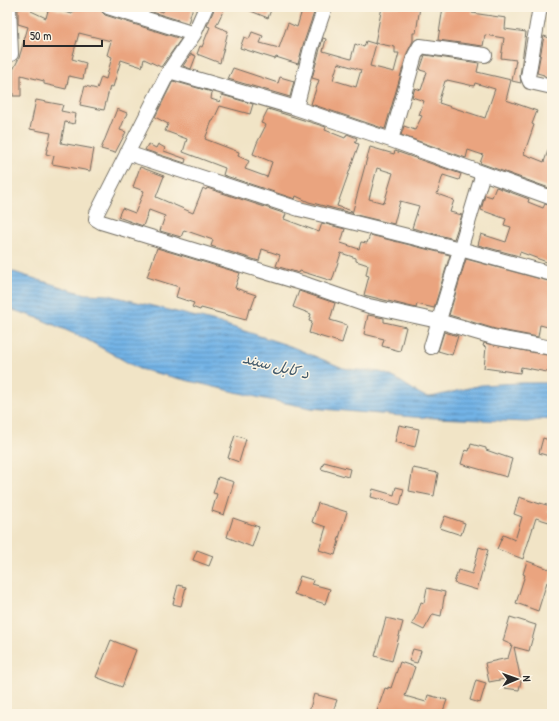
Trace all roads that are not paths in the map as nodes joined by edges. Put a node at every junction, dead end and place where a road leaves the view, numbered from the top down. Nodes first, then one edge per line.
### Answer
1 (9, 7) edge
2 (108, 7) edge
3 (206, 7) edge
4 (324, 7) edge
5 (540, 7) edge
6 (194, 34) junction
7 (10, 54) dead end
8 (485, 55) dead end
9 (169, 71) junction
10 (552, 87) edge
11 (296, 108) junction
12 (391, 140) junction
13 (127, 153) junction
14 (483, 173) junction
15 (552, 198) edge
16 (460, 249) junction
17 (552, 274) edge
18 (438, 321) junction
19 (431, 347) dead end
20 (552, 348) edge

1 - 7 street
2 - 6 street
3 - 6 street
4 - 11 street
5 - 10 street
6 - 9 street
8 - 12 street
9 - 11 street
9 - 13 street
11 - 12 street
12 - 14 street
13 - 16 street
13 - 18 street
14 - 15 street
14 - 16 street
16 - 17 street
16 - 18 street
18 - 19 street
18 - 20 street

